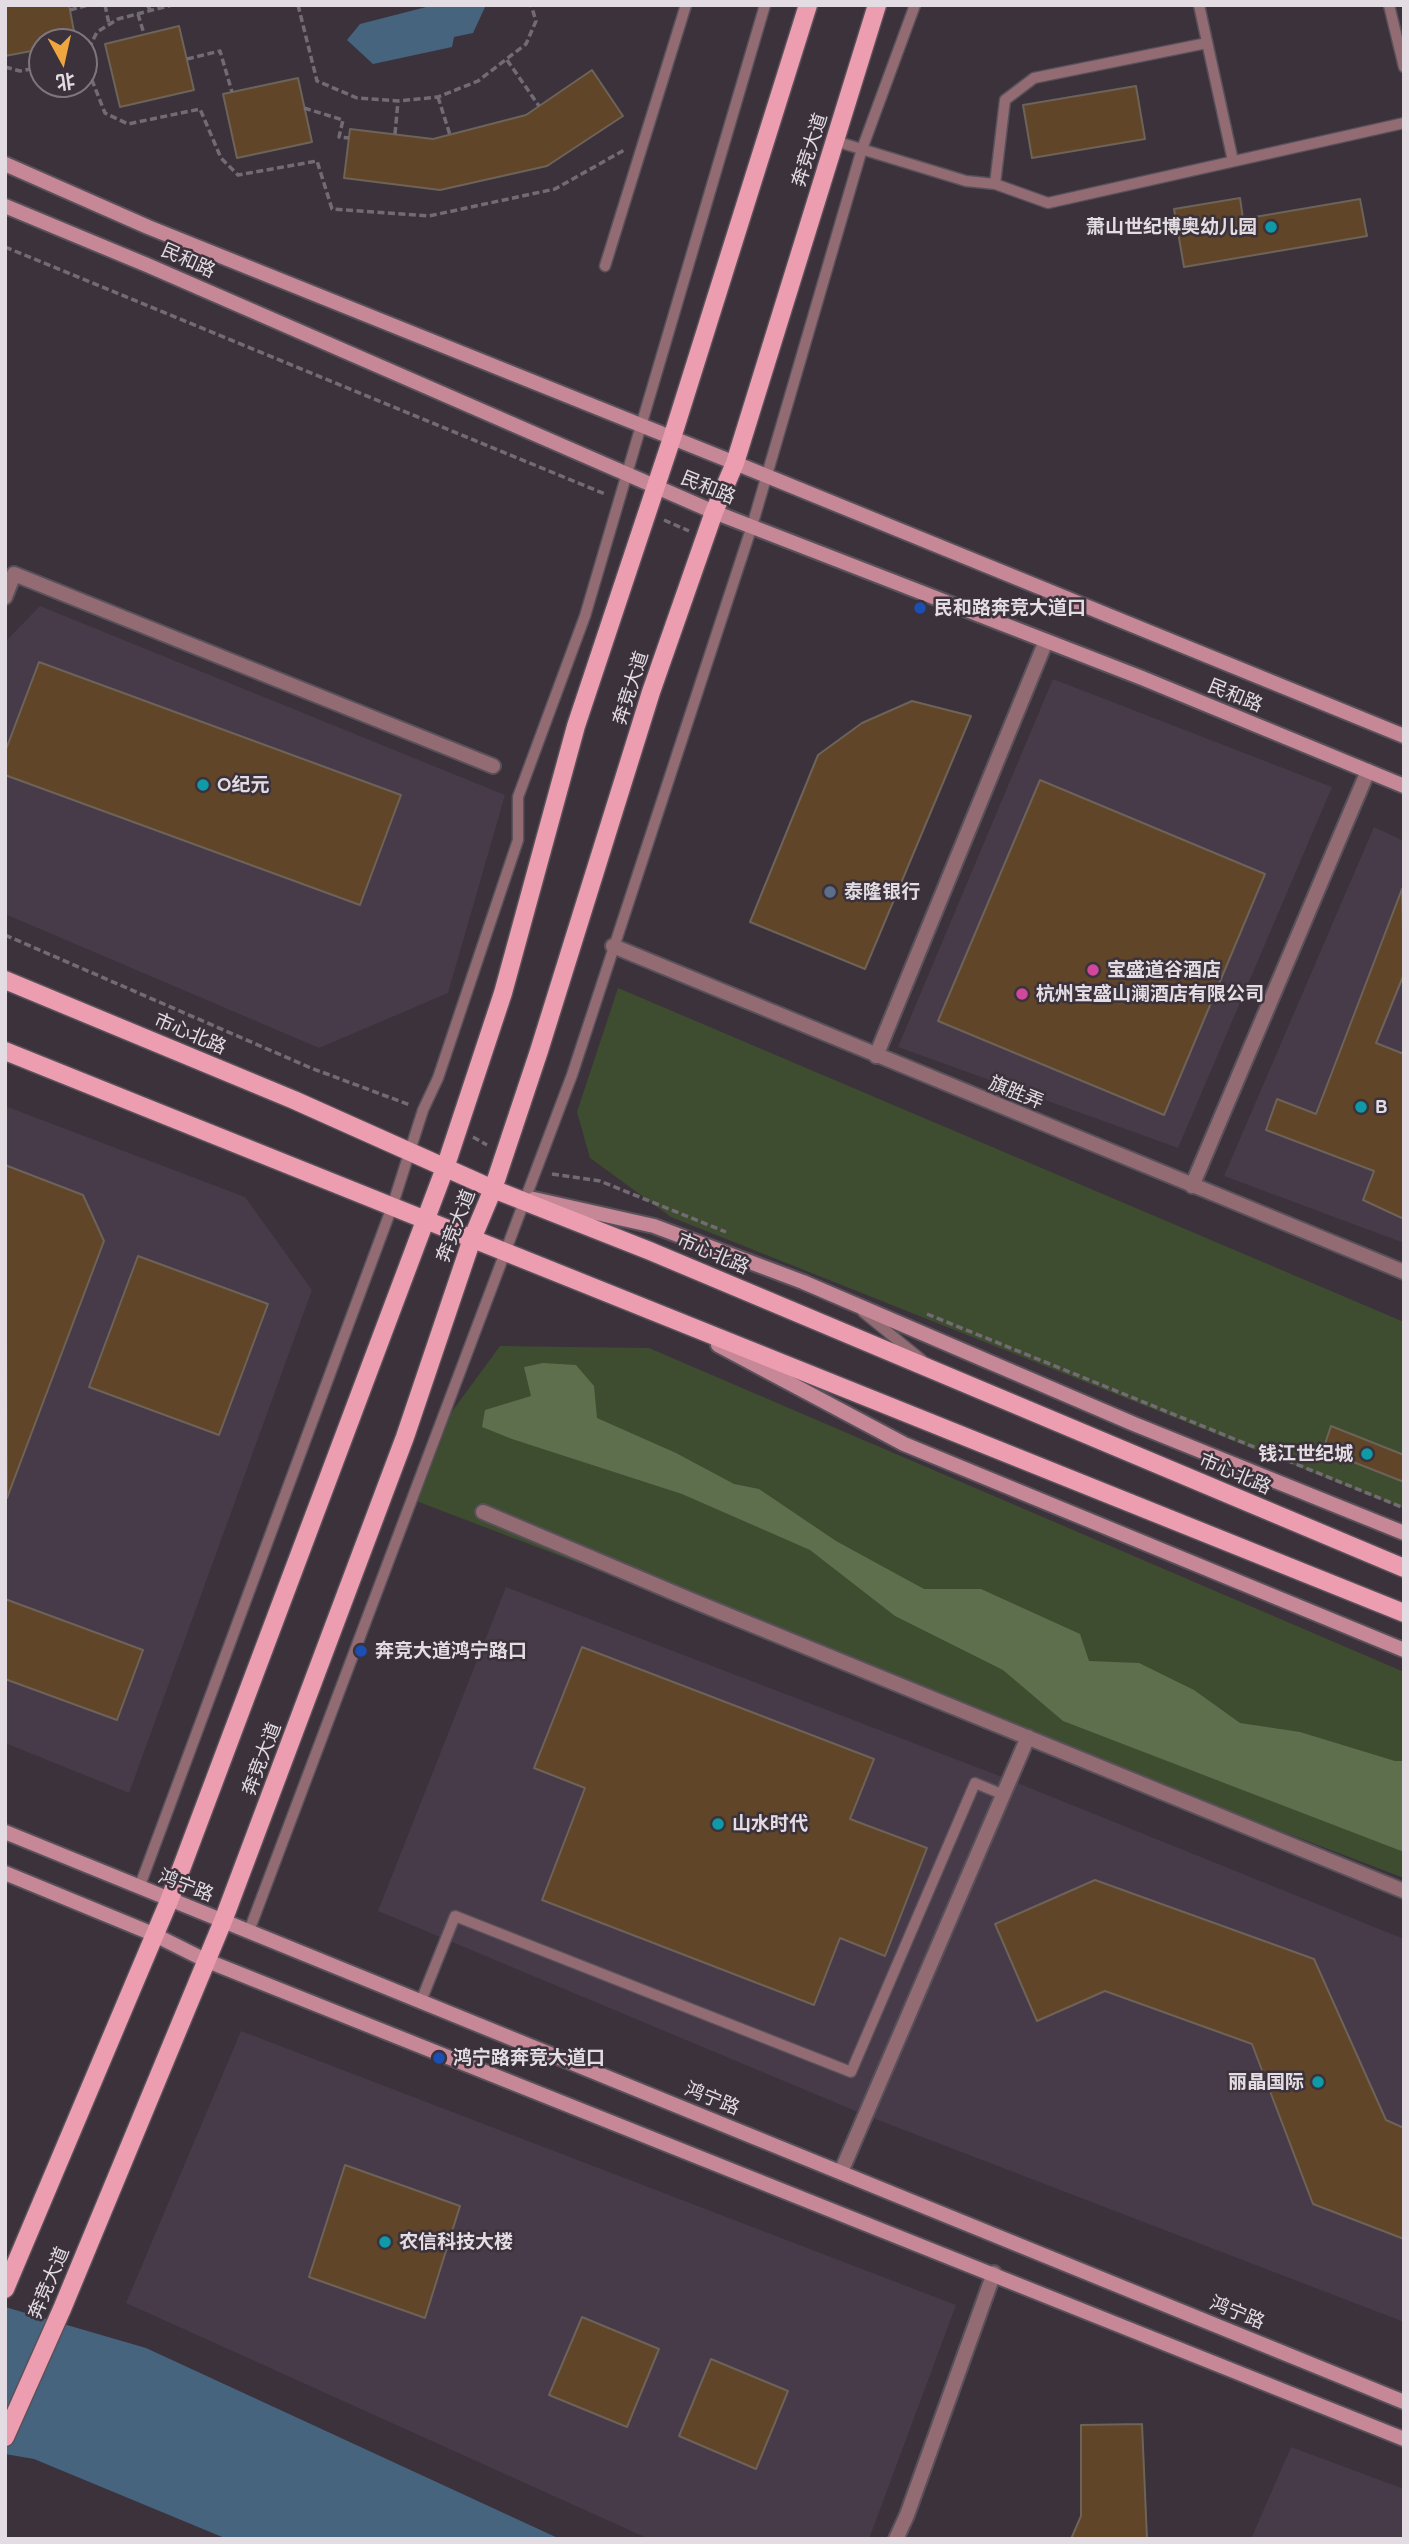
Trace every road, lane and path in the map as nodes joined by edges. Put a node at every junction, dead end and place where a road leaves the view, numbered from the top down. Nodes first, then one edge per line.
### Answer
1 (89, 5) edge
2 (104, 5) edge
3 (147, 5) edge
4 (172, 5) edge
5 (298, 5) edge
6 (531, 5) edge
7 (686, 5) edge
8 (765, 5) edge
9 (808, 5) edge
10 (877, 5) edge
11 (915, 5) edge
12 (1199, 5) edge
13 (1390, 5) edge
14 (70, 10) dead end
15 (151, 11) junction
16 (138, 14) junction
17 (110, 24) junction
18 (98, 31) edge
19 (144, 34) dead end
20 (1207, 43) junction
21 (187, 59) dead end
22 (507, 60) junction
23 (5, 67) edge
24 (1404, 67) edge
25 (28, 70) edge
26 (232, 92) dead end
27 (98, 95) edge
28 (438, 97) junction
29 (398, 101) junction
30 (539, 106) dead end
31 (304, 108) dead end
32 (1404, 123) edge
33 (395, 134) dead end
34 (450, 135) dead end
35 (349, 138) dead end
36 (643, 139) junction
37 (835, 141) junction
38 (862, 149) junction
39 (1233, 161) junction
40 (5, 164) edge
41 (995, 184) junction
42 (5, 206) edge
43 (5, 247) edge
44 (605, 266) dead end
45 (640, 425) junction
46 (672, 438) junction
47 (735, 463) junction
48 (628, 474) junction
49 (766, 475) junction
50 (655, 486) junction
51 (620, 500) junction
52 (647, 512) junction
53 (715, 512) junction
54 (752, 526) junction
55 (705, 538) junction
56 (5, 597) edge
57 (1046, 641) junction
58 (1404, 736) edge
59 (493, 766) dead end
60 (1368, 771) junction
61 (1404, 786) edge
62 (5, 935) edge
63 (613, 946) junction
64 (5, 980) edge
65 (5, 1051) edge
66 (876, 1056) junction
67 (422, 1110) junction
68 (409, 1152) junction
69 (445, 1168) junction
70 (1192, 1186) junction
71 (493, 1189) junction
72 (524, 1199) junction
73 (392, 1207) junction
74 (425, 1220) junction
75 (472, 1239) junction
76 (505, 1252) junction
77 (1404, 1272) edge
78 (855, 1305) junction
79 (664, 1316) junction
80 (936, 1371) junction
81 (484, 1511) dead end
82 (1404, 1533) edge
83 (1404, 1568) edge
84 (1404, 1613) edge
85 (1404, 1650) edge
86 (1028, 1737) junction
87 (1004, 1795) junction
88 (5, 1832) edge
89 (5, 1873) edge
90 (139, 1888) junction
91 (1404, 1891) edge
92 (169, 1900) junction
93 (223, 1921) junction
94 (249, 1931) junction
95 (153, 1934) junction
96 (205, 1961) junction
97 (421, 2001) junction
98 (841, 2172) junction
99 (993, 2273) junction
100 (6, 2287) edge
101 (1404, 2402) edge
102 (5, 2437) edge
103 (1404, 2439) edge
104 (896, 2539) edge

1 - 14 path
2 - 17 path
3 - 15 path
4 - 15 path
5 - 29 path
6 - 22 path
7 - 36 lane
8 - 45 lane
9 - 46 main road, 奔竞大道
10 - 37 main road, 奔竞大道
11 - 38 lane
12 - 20 lane
13 - 24 lane
15 - 16 path
16 - 17 path
16 - 19 path
17 - 18 path
20 - 39 lane
20 - 41 lane
21 - 26 path
22 - 28 path
22 - 30 path
23 - 25 path
27 - 36 path
28 - 29 path
28 - 34 path
29 - 33 path
31 - 35 path
32 - 39 lane
36 - 44 lane
37 - 38 lane
37 - 47 main road, 奔竞大道
38 - 41 lane
38 - 49 lane
39 - 41 lane
40 - 45 main road, 民和路
42 - 48 main road, 民和路
43 - 51 path
45 - 46 main road, 民和路
45 - 48 lane
46 - 47 main road, 民和路
46 - 50 main road, 奔竞大道
47 - 49 main road, 民和路
47 - 53 main road, 奔竞大道
48 - 50 main road, 民和路
48 - 51 lane
49 - 54 lane
49 - 58 main road, 民和路
50 - 52 main road, 奔竞大道
50 - 53 main road, 民和路
51 - 67 lane
52 - 55 path
52 - 69 main road, 奔竞大道
53 - 54 main road, 民和路
53 - 55 main road, 奔竞大道
54 - 57 main road, 民和路
54 - 63 lane
55 - 71 main road, 奔竞大道
56 - 59 street
57 - 60 main road, 民和路
57 - 66 street
60 - 61 main road, 民和路
60 - 70 street
62 - 67 path
63 - 66 street, 旗胜弄
63 - 72 lane
64 - 68 main road, 市心北路
65 - 73 main road
66 - 70 street, 旗胜弄
67 - 68 lane
68 - 69 main road, 市心北路
68 - 73 lane
69 - 71 main road, 市心北路
69 - 74 main road, 奔竞大道
70 - 77 street, 旗胜弄
71 - 72 main road, 市心北路
71 - 75 main road, 奔竞大道
72 - 76 lane
72 - 78 main road
72 - 80 main road, 市心北路
73 - 74 main road
73 - 90 lane
74 - 75 main road
74 - 92 main road, 奔竞大道
75 - 76 main road
75 - 93 main road, 奔竞大道
76 - 79 main road
76 - 94 lane
78 - 80 lane
78 - 82 main road
79 - 84 main road
79 - 85 main road
80 - 83 main road, 市心北路
81 - 86 street
86 - 87 street
86 - 91 street
87 - 97 lane
87 - 98 street
88 - 90 main road, 鸿宁路
89 - 95 main road
90 - 92 main road, 鸿宁路
92 - 93 main road, 鸿宁路
92 - 95 main road, 奔竞大道
93 - 94 main road, 鸿宁路
93 - 96 main road, 奔竞大道
94 - 97 main road, 鸿宁路
95 - 96 main road
95 - 100 main road, 奔竞大道
96 - 99 main road
96 - 102 main road, 奔竞大道
97 - 98 main road, 鸿宁路
98 - 101 main road, 鸿宁路
99 - 103 main road
99 - 104 street

